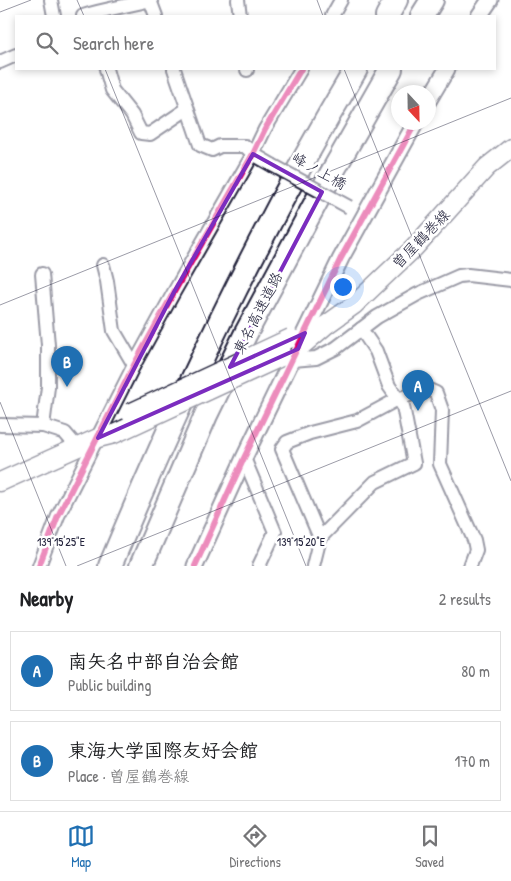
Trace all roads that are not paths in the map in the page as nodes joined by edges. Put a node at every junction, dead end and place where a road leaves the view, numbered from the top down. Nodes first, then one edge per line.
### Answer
1 (50, 0) edge
2 (150, 0) edge
3 (238, 0) edge
4 (341, 0) edge
5 (396, 0) edge
6 (432, 0) edge
7 (490, 0) edge
8 (54, 15) edge
9 (89, 15) edge
10 (156, 15) edge
11 (240, 15) edge
12 (333, 15) edge
13 (388, 15) edge
14 (423, 15) edge
15 (480, 15) edge
16 (15, 55) edge
17 (0, 62) edge
18 (106, 70) edge
19 (174, 70) edge
20 (300, 70) edge
21 (355, 70) edge
22 (389, 70) edge
23 (446, 70) edge
24 (436, 88) edge
25 (187, 108) junction
26 (412, 130) edge
27 (511, 148) edge
28 (253, 154) junction
29 (364, 215) junction
30 (103, 265) dead end
31 (42, 274) dead end
32 (511, 280) edge
33 (362, 329) junction
34 (294, 347) junction
35 (134, 365) junction
36 (398, 400) junction
37 (0, 425) edge
38 (43, 426) junction
39 (98, 438) junction
40 (77, 447) junction
41 (244, 458) junction
42 (0, 482) edge
43 (320, 538) junction
44 (39, 566) edge
45 (110, 566) edge
46 (141, 566) edge
47 (195, 566) edge
48 (259, 566) edge
49 (313, 566) edge
50 (470, 566) edge

1 - 8 street
2 - 9 street
2 - 10 street
3 - 11 street
4 - 12 street
5 - 13 highway
6 - 14 highway
7 - 15 street
16 - 17 street
18 - 25 street
19 - 25 street
20 - 28 street
21 - 45 highway, 東名高速道路
22 - 46 highway, 東名高速道路
23 - 24 street
25 - 28 street, 峰ノ上橋
26 - 29 street
27 - 34 main road, 曽屋鶴巻線
28 - 29 street, 峰ノ上橋, bridge
28 - 35 street
29 - 34 street
30 - 35 street
31 - 38 street
32 - 33 street
33 - 34 street
33 - 36 street
34 - 39 main road, 曽屋鶴巻線, bridge
34 - 41 street
35 - 39 street
36 - 43 street
36 - 43 street
36 - 50 street
37 - 38 street
38 - 40 street
39 - 40 main road, 曽屋鶴巻線
39 - 44 street
40 - 42 main road, 曽屋鶴巻線
41 - 47 street
41 - 48 street
43 - 49 street

